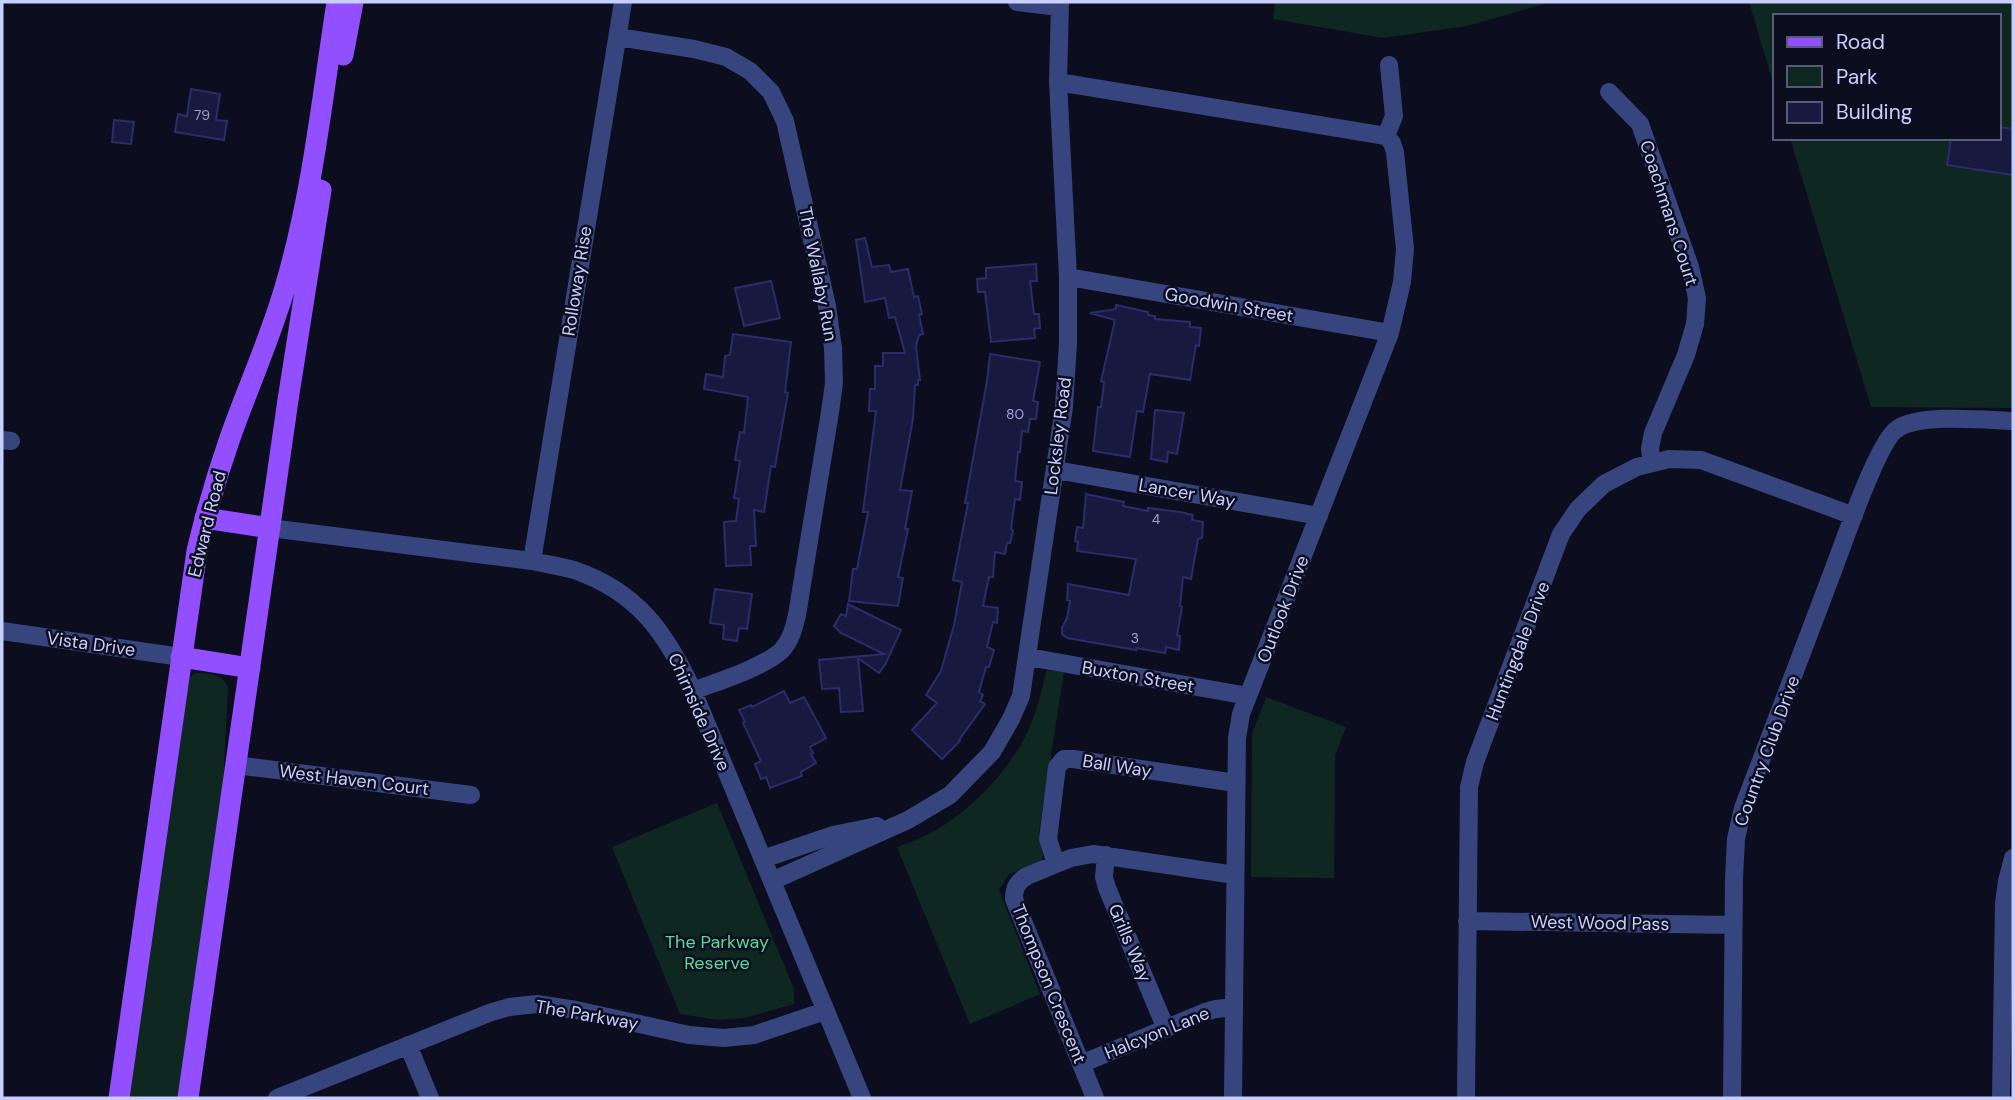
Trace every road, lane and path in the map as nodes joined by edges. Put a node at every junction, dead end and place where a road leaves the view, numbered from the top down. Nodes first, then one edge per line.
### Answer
1 (337, 2) edge
2 (353, 2) edge
3 (623, 2) edge
4 (1017, 2) edge
5 (1060, 4) edge
6 (618, 37) junction
7 (1389, 65) dead end
8 (1058, 82) junction
9 (1609, 92) dead end
10 (1386, 136) junction
11 (1068, 278) junction
12 (1390, 332) junction
13 (2013, 421) edge
14 (1652, 463) junction
15 (1056, 470) junction
16 (1319, 516) junction
17 (1854, 516) junction
18 (205, 519) junction
19 (270, 528) junction
20 (531, 561) junction
21 (2, 631) edge
22 (181, 657) junction
23 (1028, 657) junction
24 (250, 668) junction
25 (692, 691) junction
26 (1248, 696) junction
27 (236, 765) junction
28 (1236, 783) junction
29 (471, 795) dead end
30 (908, 820) junction
31 (1106, 855) junction
32 (2013, 858) edge
33 (763, 859) junction
34 (1056, 864) junction
35 (1235, 875) junction
36 (772, 881) junction
37 (1467, 920) junction
38 (1733, 925) junction
39 (1234, 1007) junction
40 (825, 1011) junction
41 (1166, 1029) junction
42 (408, 1045) junction
43 (1081, 1064) junction
44 (119, 1098) edge
45 (188, 1098) edge
46 (277, 1098) edge
47 (430, 1098) edge
48 (862, 1098) edge
49 (1095, 1098) edge
50 (1233, 1098) edge
51 (1466, 1098) edge
52 (1732, 1098) edge
53 (2001, 1098) edge

1 - 18 main road, Edward Road
2 - 19 main road
3 - 6 street, Rolloway Rise
4 - 5 street
5 - 8 street, Locksley Road
6 - 20 street, Rolloway Rise
6 - 25 street, The Wallaby Run
7 - 10 street, Outlook Drive
8 - 10 street
8 - 11 street, Locksley Road
9 - 14 street, Coachmans Court
10 - 12 street, Outlook Drive
11 - 12 street, Goodwin Street
11 - 15 street, Locksley Road
12 - 16 street, Outlook Drive
13 - 17 street, Country Club Drive
14 - 17 street, Huntingdale Drive
14 - 37 street, Huntingdale Drive
15 - 16 street, Lancer Way
15 - 23 street, Locksley Road
16 - 26 street, Outlook Drive
17 - 38 street, Country Club Drive
18 - 19 main road
18 - 22 main road, Edward Road
19 - 20 street, Chirnside Drive
19 - 24 main road
20 - 25 street, Chirnside Drive
21 - 22 street, Vista Drive
22 - 24 main road
22 - 44 main road, Edward Road
23 - 26 street, Buxton Street
23 - 30 street, Locksley Road
24 - 27 main road
25 - 33 street, Chirnside Drive
26 - 28 street, Outlook Drive
27 - 29 street, West Haven Court
27 - 45 main road
28 - 34 street, Ball Way
28 - 35 street, Outlook Drive
30 - 33 street, Locksley Road
30 - 36 street, Locksley Road
31 - 34 street, Thompson Crescent
31 - 35 street, Thompson Crescent
31 - 41 street, Grills Way
32 - 53 street
33 - 36 street, Chirnside Drive
34 - 43 street, Thompson Crescent
35 - 39 street, Outlook Drive
36 - 40 street, Chirnside Drive
37 - 38 street, West Wood Pass
37 - 51 street, Huntingdale Drive
38 - 52 street, Country Club Drive
39 - 41 street, Halcyon Lane
39 - 50 street, Outlook Drive
40 - 42 street, The Parkway
40 - 48 street, Chirnside Drive
41 - 43 street, Halcyon Lane
42 - 46 street, The Parkway
42 - 47 street
43 - 49 street, Thompson Crescent

